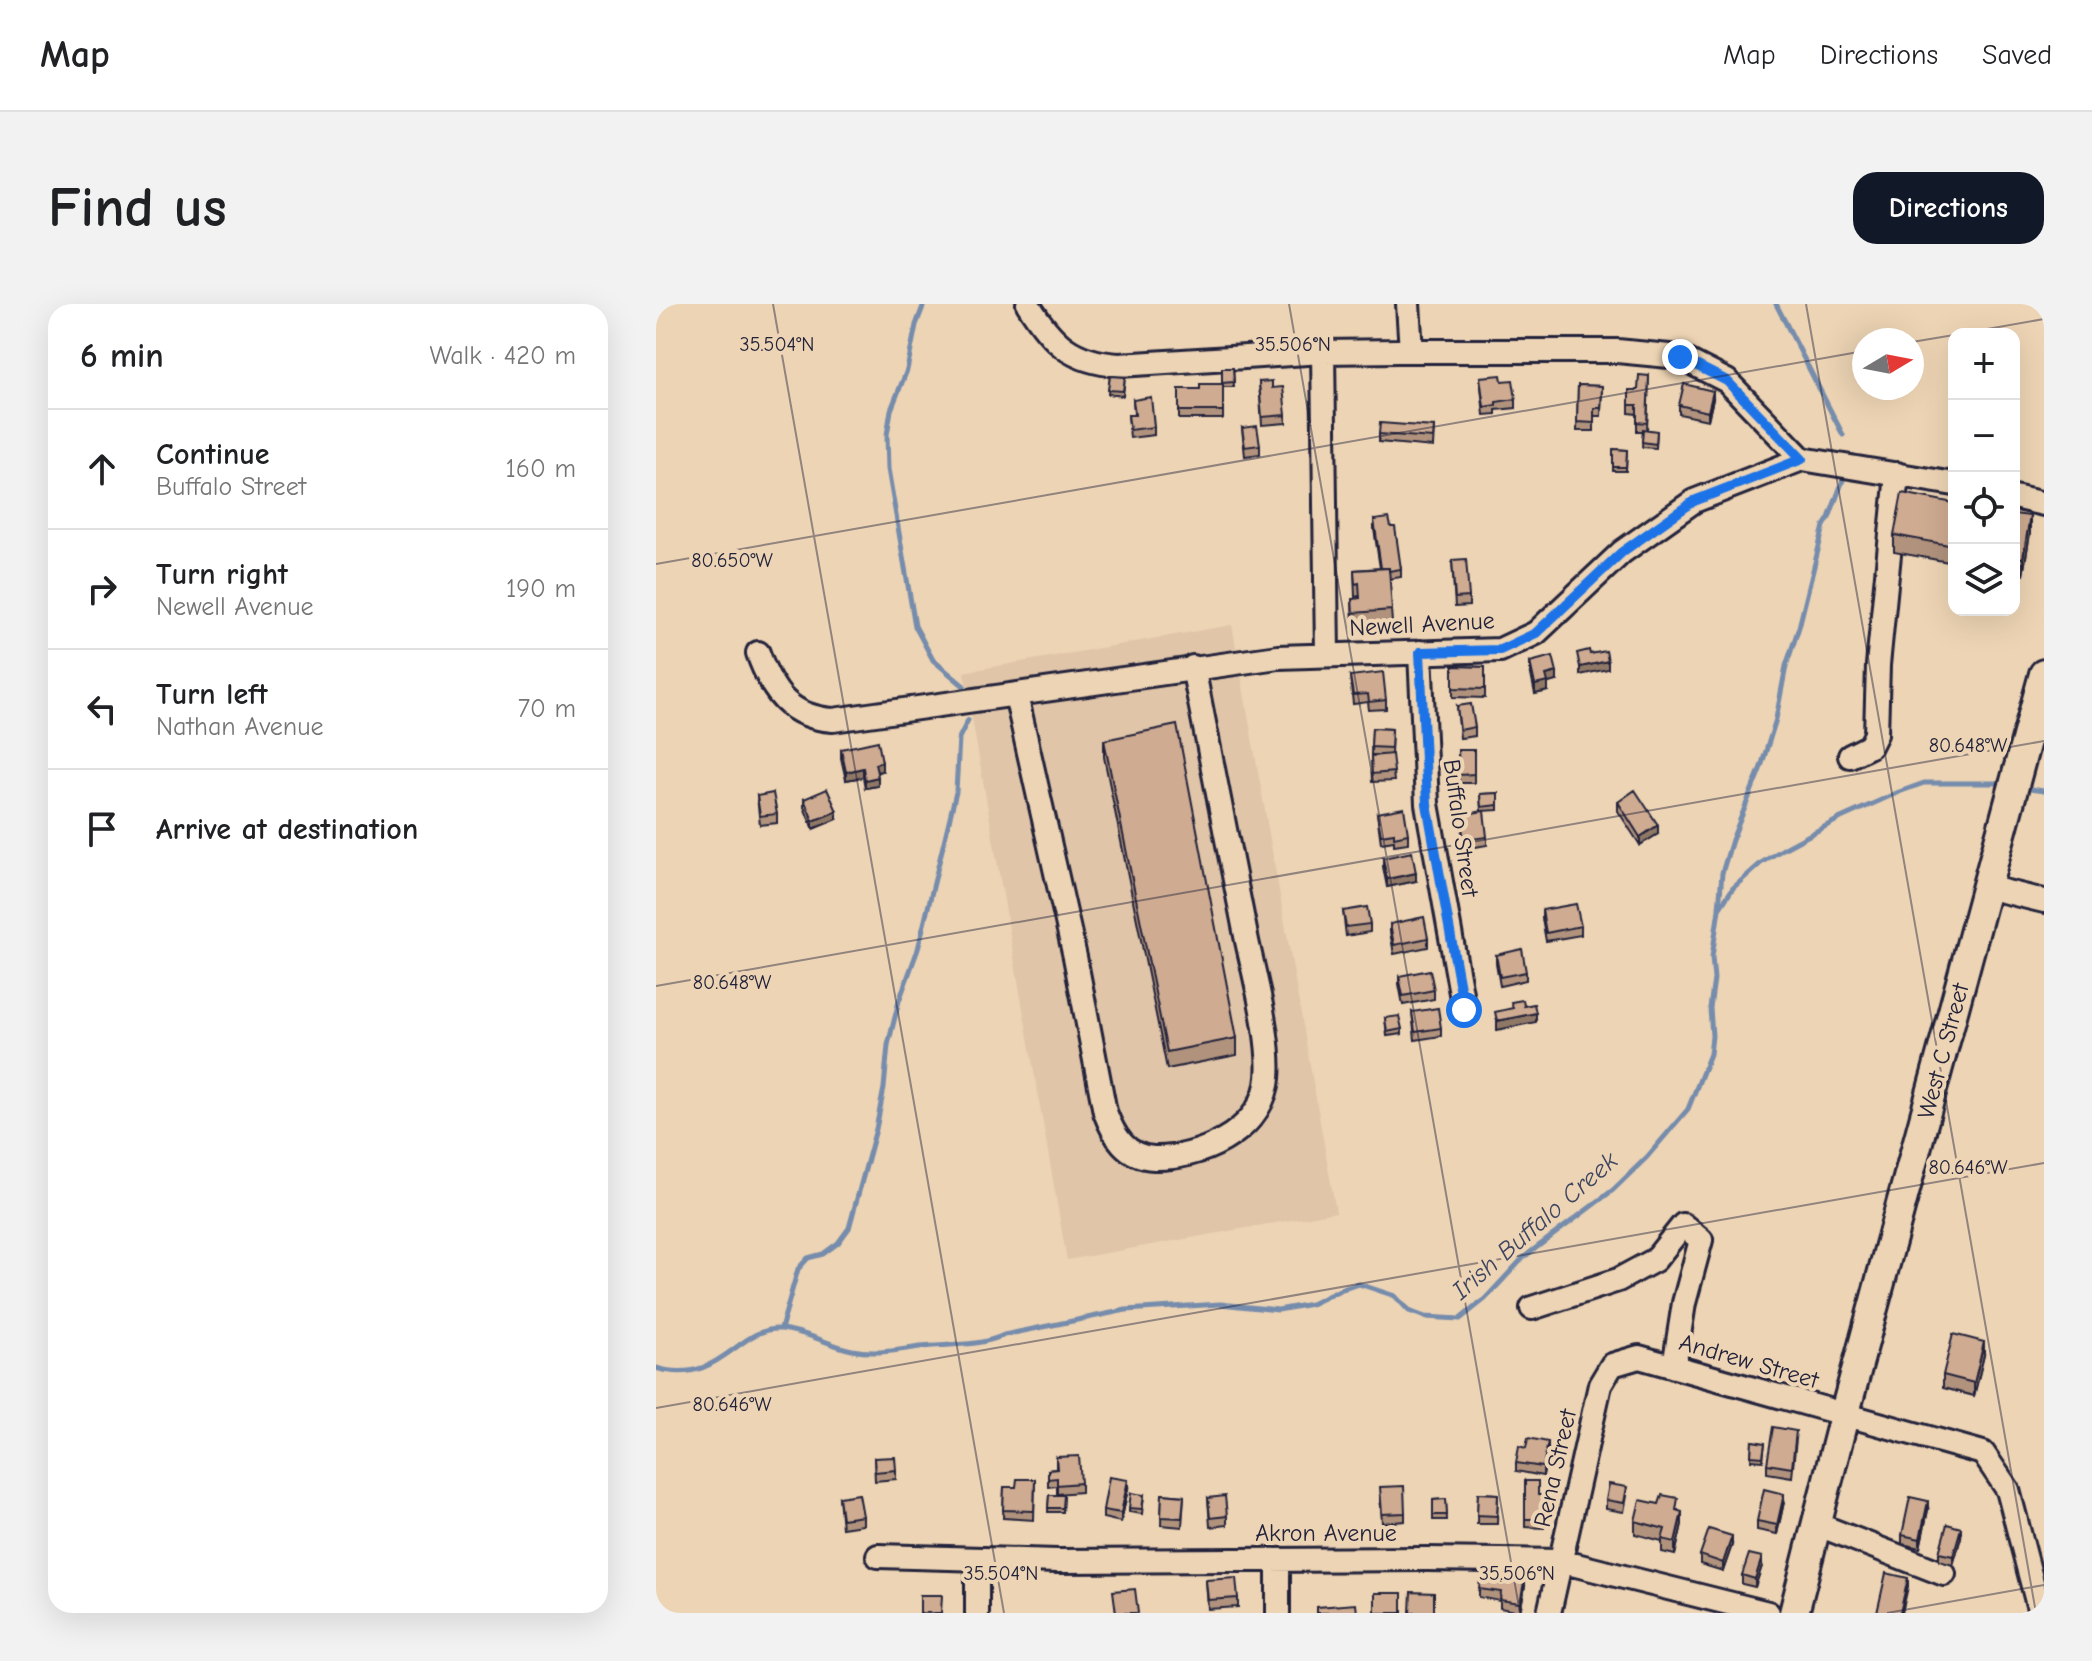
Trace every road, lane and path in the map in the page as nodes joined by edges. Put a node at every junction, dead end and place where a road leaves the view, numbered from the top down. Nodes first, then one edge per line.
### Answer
1 (1028, 304) edge
2 (1408, 304) edge
3 (1411, 351) junction
4 (1323, 352) junction
5 (1802, 459) junction
6 (1897, 474) junction
7 (1948, 483) edge
8 (2020, 498) edge
9 (2044, 504) edge
10 (1420, 652) junction
11 (758, 653) dead end
12 (1327, 655) junction
13 (1193, 667) junction
14 (2044, 674) edge
15 (1026, 693) junction
16 (1850, 756) dead end
17 (1986, 887) junction
18 (2044, 901) edge
19 (1464, 1010) dead end
20 (1532, 1308) dead end
21 (1639, 1357) joint
22 (1674, 1367) junction
23 (1844, 1416) junction
24 (1816, 1524) junction
25 (878, 1556) dead end
26 (977, 1559) junction
27 (1278, 1560) junction
28 (1560, 1561) junction
29 (1944, 1574) dead end
30 (977, 1613) edge
31 (1278, 1613) edge
32 (1549, 1613) edge
33 (1768, 1613) edge
34 (1794, 1613) edge
35 (2040, 1613) edge

1 - 4 street
2 - 3 street
3 - 4 street
3 - 5 street
4 - 12 street
5 - 6 street
5 - 10 street, Newell Avenue
6 - 7 street
6 - 16 street
8 - 9 street
10 - 12 street, Newell Avenue
10 - 19 street, Buffalo Street
11 - 15 street, Newell Avenue
12 - 13 street, Newell Avenue
13 - 15 street, Newell Avenue
13 - 15 street
14 - 17 main road, West C Street
17 - 18 street
17 - 23 main road, West C Street
20 - 22 street
21 - 22 street, Andrew Street
21 - 28 street, Rena Street
22 - 23 street, Andrew Street
23 - 24 main road, West C Street
23 - 35 street, Andrew Street
24 - 29 street
24 - 34 main road, West C Street
25 - 26 street, Akron Avenue
26 - 27 street, Akron Avenue
26 - 30 street
27 - 28 street, Akron Avenue
27 - 31 street
28 - 32 street, Rena Street
28 - 33 street, Akron Avenue

